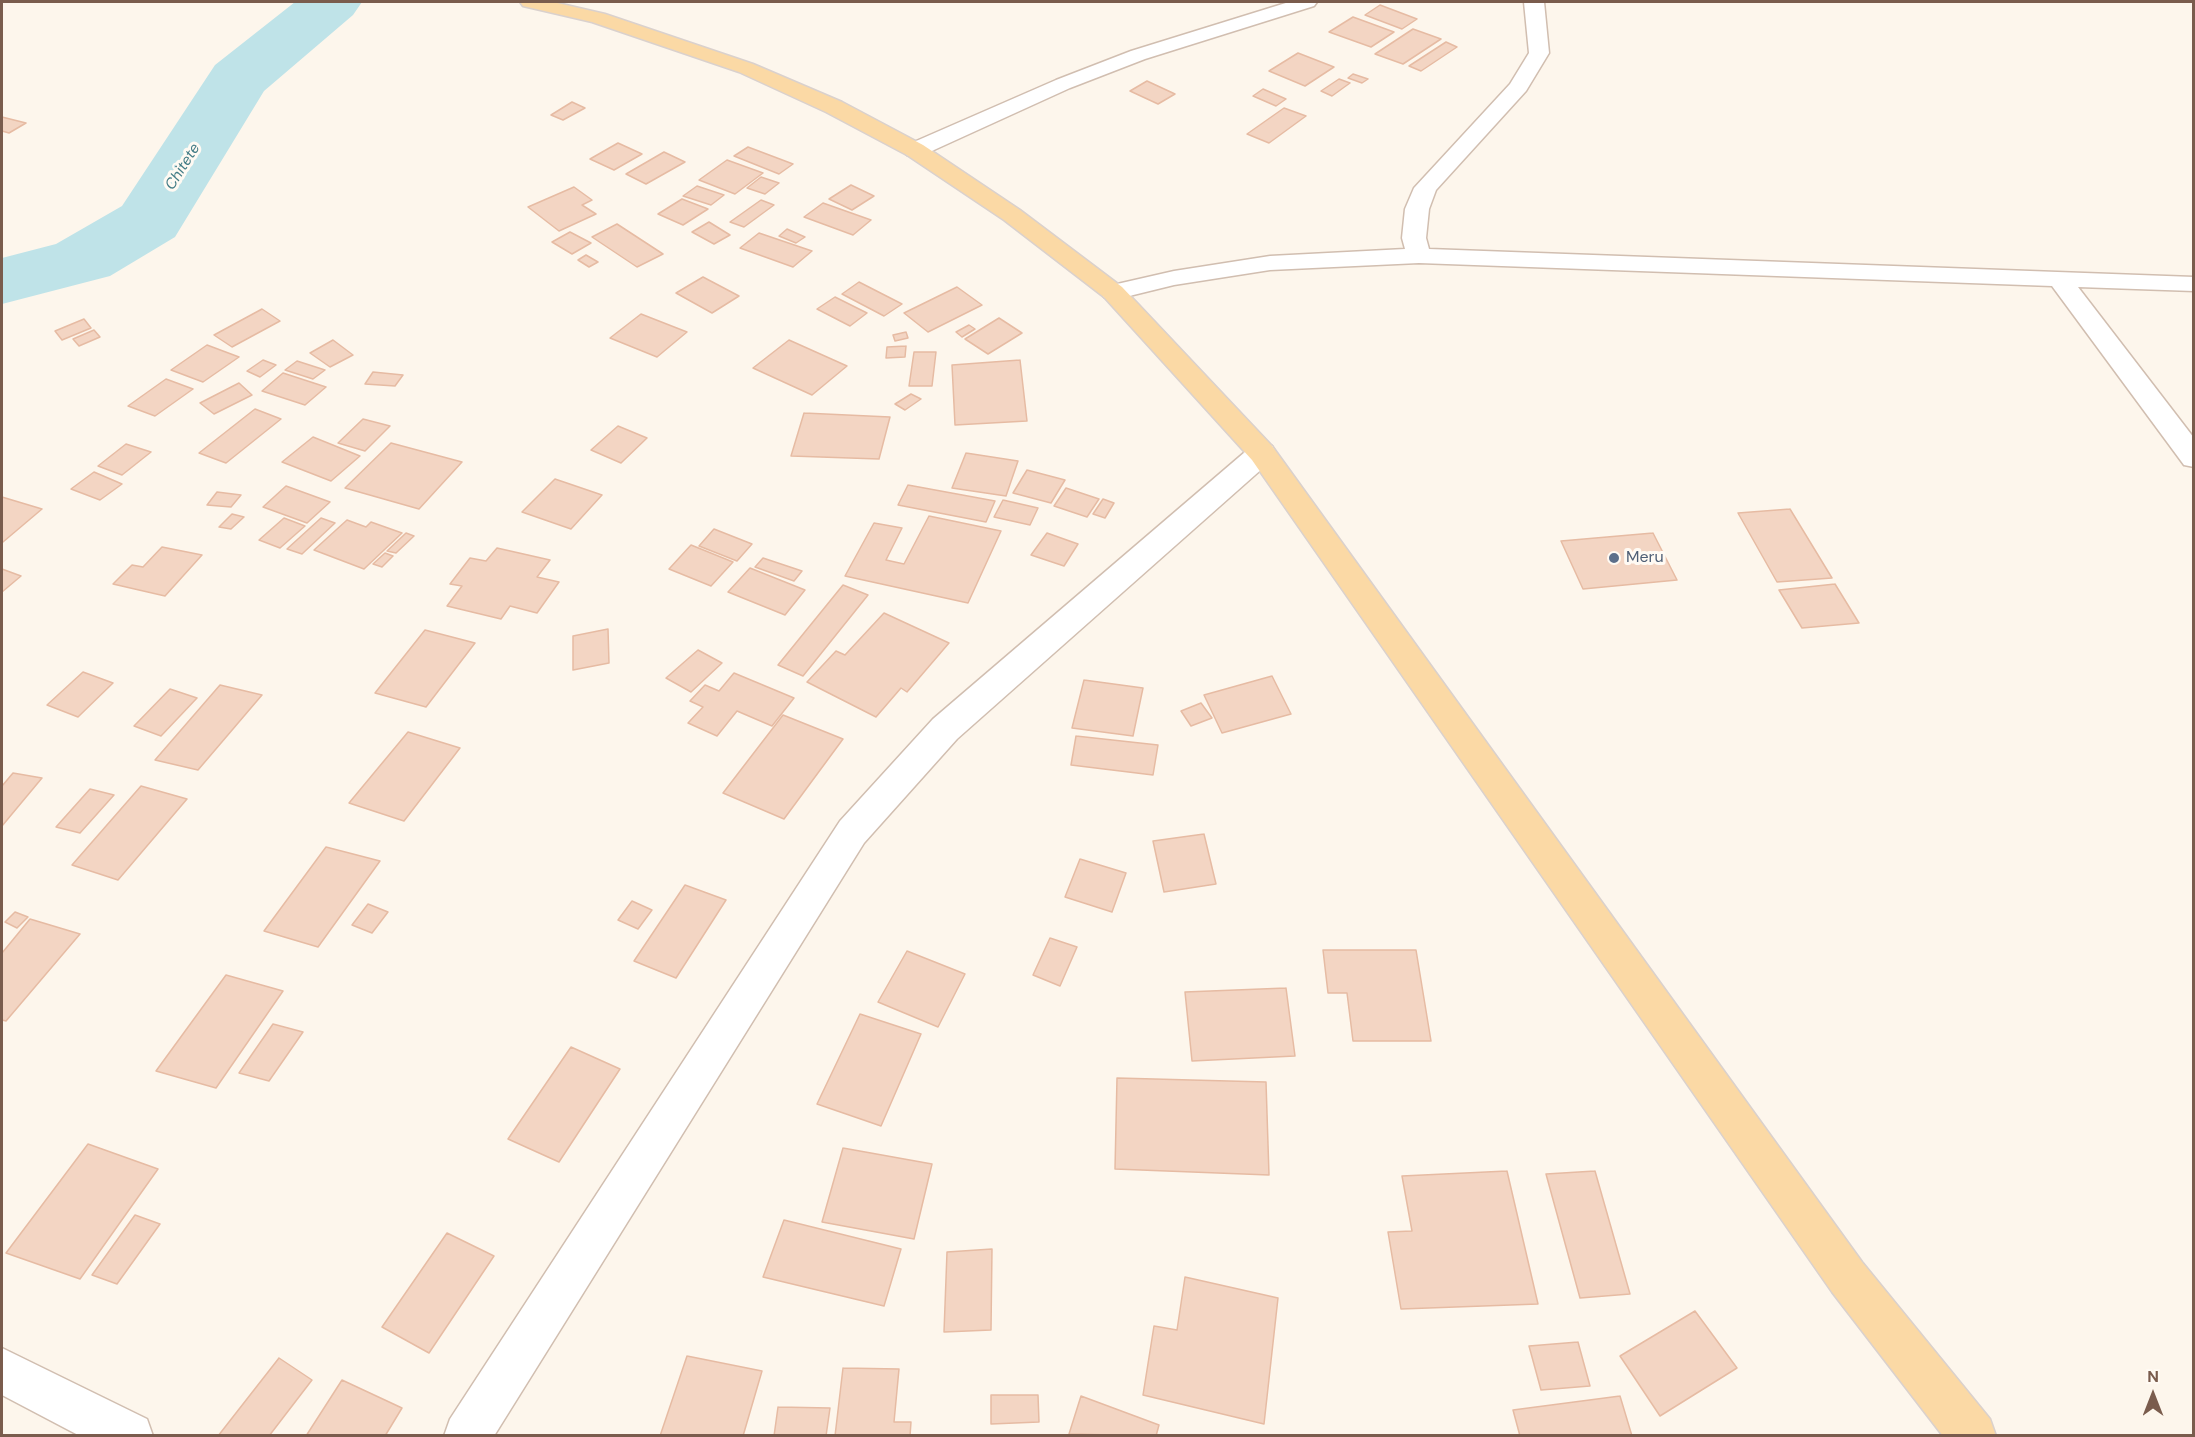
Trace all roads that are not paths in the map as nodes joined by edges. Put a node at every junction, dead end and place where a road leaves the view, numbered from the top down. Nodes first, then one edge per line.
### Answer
1 (530, 2) edge
2 (1307, 2) edge
3 (1534, 2) edge
4 (915, 150) junction
5 (1419, 256) junction
6 (2060, 279) junction
7 (2193, 284) edge
8 (1113, 292) junction
9 (1262, 453) junction
10 (2193, 458) edge
11 (2, 1371) edge
12 (130, 1436) edge
13 (467, 1436) edge
14 (1973, 1436) edge

1 - 4 main road
2 - 4 street
3 - 5 street
4 - 8 main road
5 - 6 street
5 - 8 street
6 - 7 street
6 - 10 street
8 - 9 main road
9 - 13 street
9 - 14 main road
11 - 12 street

